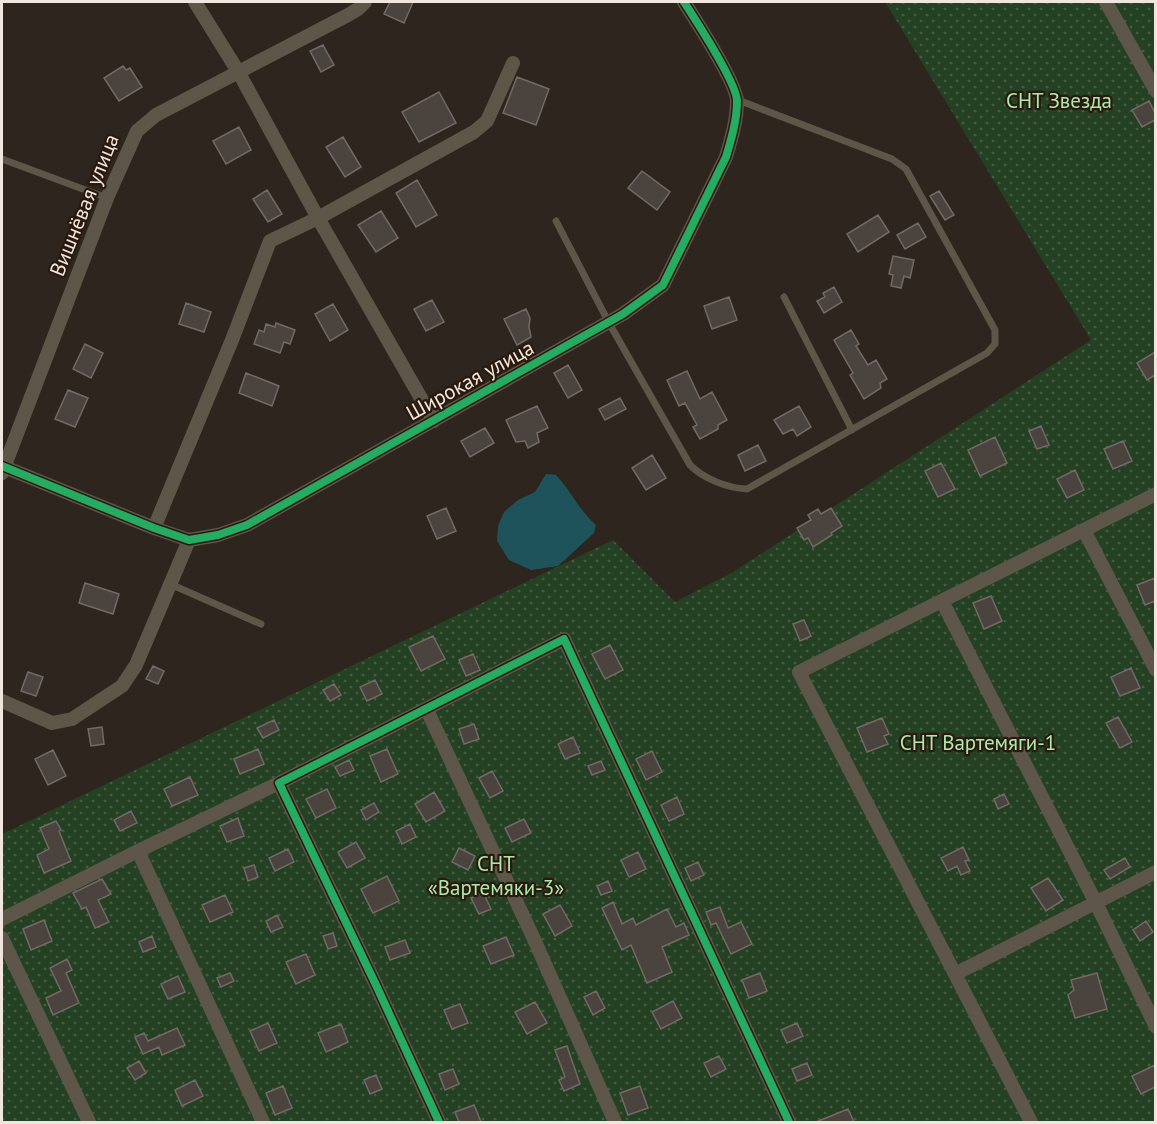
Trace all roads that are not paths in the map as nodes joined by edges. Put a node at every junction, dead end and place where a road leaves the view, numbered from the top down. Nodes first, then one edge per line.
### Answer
1 (195, 2) edge
2 (365, 2) edge
3 (684, 2) edge
4 (1106, 2) edge
5 (513, 63) dead end
6 (239, 73) junction
7 (1155, 91) edge
8 (738, 100) junction
9 (2, 159) edge
10 (107, 198) junction
11 (318, 218) junction
12 (556, 221) dead end
13 (784, 297) dead end
14 (609, 323) junction
15 (434, 421) junction
16 (852, 430) junction
17 (2, 469) edge
18 (1155, 494) edge
19 (154, 528) junction
20 (1084, 530) junction
21 (189, 540) junction
22 (170, 584) junction
23 (942, 602) junction
24 (261, 624) dead end
25 (1155, 670) edge
26 (2, 701) edge
27 (427, 710) junction
28 (279, 783) junction
29 (138, 851) junction
30 (1155, 872) edge
31 (1096, 903) junction
32 (2, 919) edge
33 (2, 938) edge
34 (954, 974) junction
35 (1155, 1027) edge
36 (89, 1122) edge
37 (263, 1122) edge
38 (439, 1122) edge
39 (615, 1122) edge
40 (789, 1122) edge
41 (1031, 1122) edge

1 - 6 street
2 - 6 street, Вишнёвая улица
3 - 8 street
4 - 7 street
5 - 11 street
6 - 10 street, Вишнёвая улица
6 - 11 street
8 - 14 street, Широкая улица
8 - 16 lane
9 - 10 lane
10 - 17 street, Вишнёвая улица
11 - 15 street
11 - 19 street
12 - 14 lane
13 - 16 lane
14 - 15 street, Широкая улица
14 - 16 lane
15 - 21 street, Широкая улица
17 - 19 street
18 - 20 street
19 - 21 street
20 - 23 street
20 - 25 street
21 - 22 street
22 - 24 lane
22 - 26 street
23 - 31 street
23 - 34 street
27 - 28 street
27 - 39 street
27 - 40 street
28 - 29 street
28 - 38 street
29 - 32 street
29 - 37 street
30 - 31 street
31 - 34 street
31 - 35 street
33 - 36 street
34 - 41 street

